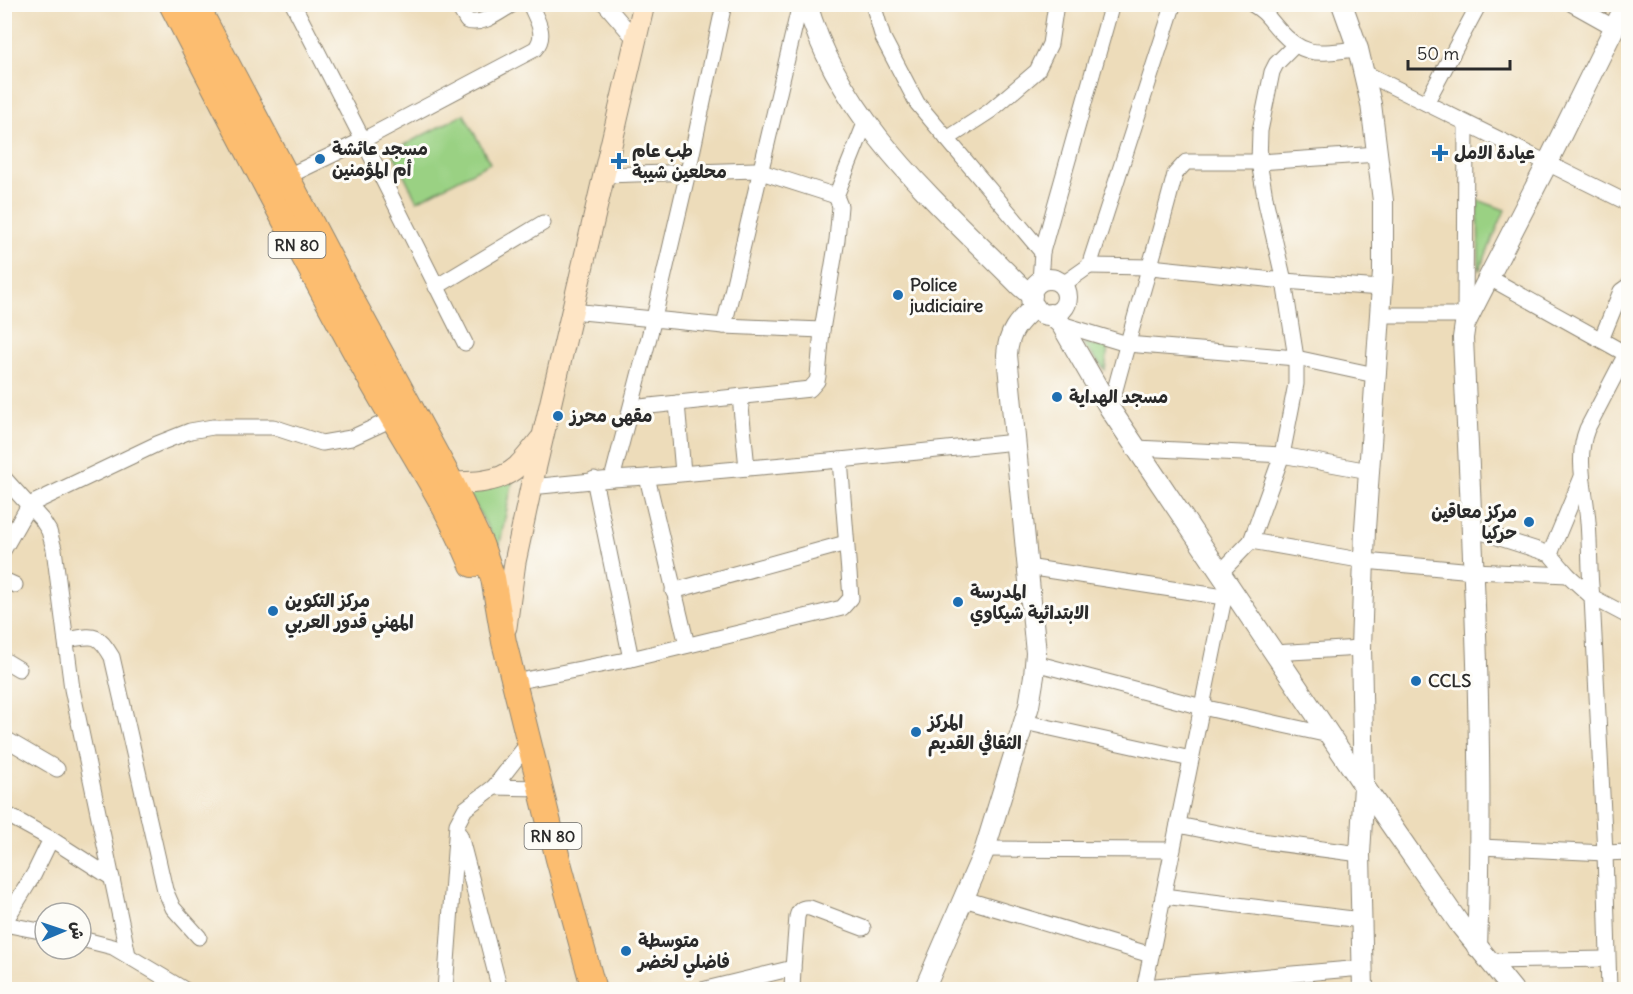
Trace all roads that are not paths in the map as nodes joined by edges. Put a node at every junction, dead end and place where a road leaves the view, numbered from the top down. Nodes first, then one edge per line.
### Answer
1 (171, 4) edge
2 (196, 4) edge
3 (292, 4) edge
4 (457, 4) edge
5 (513, 4) edge
6 (530, 4) edge
7 (605, 4) edge
8 (644, 4) edge
9 (724, 4) edge
10 (800, 4) edge
11 (807, 4) edge
12 (873, 4) edge
13 (1056, 4) edge
14 (1112, 4) edge
15 (1342, 4) edge
16 (1479, 4) edge
17 (1572, 4) edge
18 (1626, 4) edge
19 (1173, 6) dead end
20 (1258, 6) edge
21 (1615, 28) junction
22 (636, 40) junction
23 (1294, 45) junction
24 (1358, 49) junction
25 (1363, 72) junction
26 (1426, 103) junction
27 (866, 121) junction
28 (1466, 124) junction
29 (363, 140) junction
30 (947, 140) junction
31 (1378, 154) junction
32 (1259, 162) junction
33 (1548, 162) junction
34 (688, 172) junction
35 (760, 172) junction
36 (606, 175) junction
37 (288, 176) junction
38 (265, 187) junction
39 (836, 196) junction
40 (1629, 203) edge
41 (543, 223) dead end
42 (1042, 252) junction
43 (1089, 266) junction
44 (1151, 267) junction
45 (1488, 277) junction
46 (1284, 281) junction
47 (1062, 285) junction
48 (1629, 286) edge
49 (436, 287) junction
50 (1382, 288) junction
51 (339, 298) junction
52 (1044, 305) junction
53 (573, 311) junction
54 (1380, 315) junction
55 (654, 318) junction
56 (1465, 320) junction
57 (724, 326) junction
58 (822, 330) junction
59 (1601, 340) junction
60 (465, 343) dead end
61 (1127, 344) junction
62 (1627, 355) edge
63 (1296, 358) junction
64 (1375, 375) junction
65 (740, 397) junction
66 (677, 403) junction
67 (632, 408) junction
68 (1110, 409) junction
69 (392, 419) junction
70 (542, 438) junction
71 (1016, 442) junction
72 (1136, 448) junction
73 (1282, 454) junction
74 (840, 460) junction
75 (747, 468) junction
76 (1369, 471) junction
77 (684, 473) junction
78 (647, 477) junction
79 (1582, 477) junction
80 (4, 478) edge
81 (594, 479) junction
82 (612, 479) junction
83 (441, 482) junction
84 (531, 487) junction
85 (29, 505) junction
86 (1472, 528) junction
87 (1251, 541) junction
88 (846, 543) junction
89 (4, 549) edge
90 (1550, 554) junction
91 (1365, 561) junction
92 (1027, 567) junction
93 (1473, 571) junction
94 (1568, 575) junction
95 (1224, 585) junction
96 (674, 591) junction
97 (1592, 597) junction
98 (1629, 616) edge
99 (66, 640) junction
100 (504, 642) junction
101 (687, 645) junction
102 (1361, 648) junction
103 (1273, 653) junction
104 (631, 659) junction
105 (4, 660) edge
106 (1035, 663) junction
107 (19, 669) dead end
108 (514, 682) junction
109 (1202, 707) junction
110 (1024, 722) junction
111 (1329, 735) junction
112 (4, 738) edge
113 (529, 742) junction
114 (1191, 759) junction
115 (57, 769) dead end
116 (1364, 786) junction
117 (494, 787) junction
118 (541, 788) junction
119 (4, 813) edge
120 (458, 824) junction
121 (1178, 825) junction
122 (51, 839) junction
123 (1481, 847) junction
124 (986, 849) junction
125 (1173, 850) junction
126 (1629, 852) edge
127 (1605, 853) junction
128 (1360, 854) junction
129 (112, 878) junction
130 (1163, 896) junction
131 (964, 899) junction
132 (1361, 920) junction
133 (4, 924) edge
134 (863, 928) dead end
135 (33, 930) edge
136 (199, 937) dead end
137 (93, 942) edge
138 (1483, 954) junction
139 (128, 955) junction
140 (1151, 955) junction
141 (1607, 959) junction
142 (793, 968) junction
143 (1362, 968) junction
144 (1144, 988) edge
145 (184, 990) edge
146 (445, 990) edge
147 (500, 990) edge
148 (594, 990) edge
149 (702, 990) edge
150 (792, 990) edge
151 (924, 990) edge
152 (1363, 990) edge
153 (1513, 990) edge
154 (1610, 990) edge

1 - 38 main road, RN 80
2 - 37 main road, RN 80
3 - 29 street
4 - 5 street
6 - 29 street
7 - 22 street
8 - 22 main road
9 - 34 street
10 - 35 street
11 - 27 street
12 - 30 street
13 - 30 street
14 - 42 street
15 - 24 street
16 - 26 street
17 - 21 street
18 - 21 street
19 - 43 street
20 - 23 street
21 - 33 street
22 - 36 main road
23 - 24 street
23 - 32 street
24 - 25 street
25 - 26 street
25 - 31 street
26 - 28 street
27 - 39 street
27 - 52 street
28 - 33 street
28 - 56 street
29 - 37 street
29 - 49 street
30 - 42 street
31 - 32 street
31 - 50 street
32 - 44 street
32 - 46 street
33 - 40 street
33 - 45 street
34 - 35 street
34 - 36 street
34 - 55 street
35 - 39 street
35 - 57 street
36 - 53 main road
37 - 38 street
37 - 51 main road, RN 80
38 - 51 main road, RN 80
39 - 58 street
41 - 49 street
42 - 52 street
43 - 44 street
43 - 47 street
44 - 46 street
44 - 61 street
45 - 56 street
45 - 59 street
46 - 50 street
46 - 63 street
47 - 52 street
47 - 52 street
48 - 59 street
49 - 60 street
50 - 54 street
51 - 69 main road, RN 80
51 - 83 main road, RN 80
52 - 61 street
52 - 68 street
52 - 71 street
53 - 55 street
53 - 70 main road
54 - 56 street
54 - 64 street
55 - 57 street
55 - 67 street
56 - 86 street
57 - 58 street
58 - 65 street
59 - 62 street
61 - 63 street
61 - 68 street
62 - 79 street
63 - 64 street
63 - 73 street
64 - 76 street
65 - 66 street
65 - 75 street
66 - 67 street
66 - 77 street
67 - 82 street
68 - 72 street
69 - 83 main road, RN 80
69 - 85 street
70 - 83 main road
70 - 84 main road
71 - 74 street
71 - 92 street
72 - 73 street
72 - 95 street
73 - 76 street
73 - 87 street
74 - 75 street
74 - 88 street
75 - 77 street
76 - 91 street
77 - 78 street
78 - 82 street
78 - 96 street
79 - 90 street
79 - 97 street
80 - 85 street
81 - 82 street
81 - 84 street
81 - 104 street
83 - 100 main road, RN 80
84 - 100 main road
85 - 89 street
85 - 99 street
86 - 90 street
86 - 93 street
87 - 91 street
87 - 95 street
88 - 96 street
88 - 101 street
90 - 94 street
91 - 93 street
91 - 102 street
92 - 95 street
92 - 106 street
93 - 94 street
93 - 123 street
94 - 97 street
95 - 103 street
95 - 109 street
96 - 101 street
97 - 98 street
97 - 127 street
99 - 129 street
99 - 136 street
100 - 108 main road, RN 80
101 - 104 street
102 - 103 street
102 - 116 street
103 - 111 street
104 - 108 street
105 - 107 street
106 - 109 street
106 - 110 street
108 - 113 main road, RN 80
109 - 111 street
109 - 114 street
110 - 114 street
110 - 124 street
111 - 116 street
112 - 115 street
113 - 117 street
113 - 118 main road, RN 80
114 - 121 street
116 - 128 street
116 - 138 street
117 - 118 street
117 - 120 street
118 - 148 main road, RN 80
119 - 122 street
120 - 146 street
120 - 147 street
121 - 125 street
121 - 128 street
122 - 129 street
122 - 133 street
123 - 127 street
123 - 138 street
124 - 125 street
124 - 131 street
125 - 130 street
126 - 127 street
127 - 141 street
128 - 132 street
129 - 139 street
130 - 132 street
130 - 140 street
131 - 140 street
131 - 151 street
132 - 143 street
133 - 135 street
134 - 142 street
137 - 139 street
138 - 141 street
138 - 153 street
139 - 145 street
140 - 144 street
141 - 154 street
142 - 149 street
142 - 150 street
143 - 144 street
143 - 152 street

